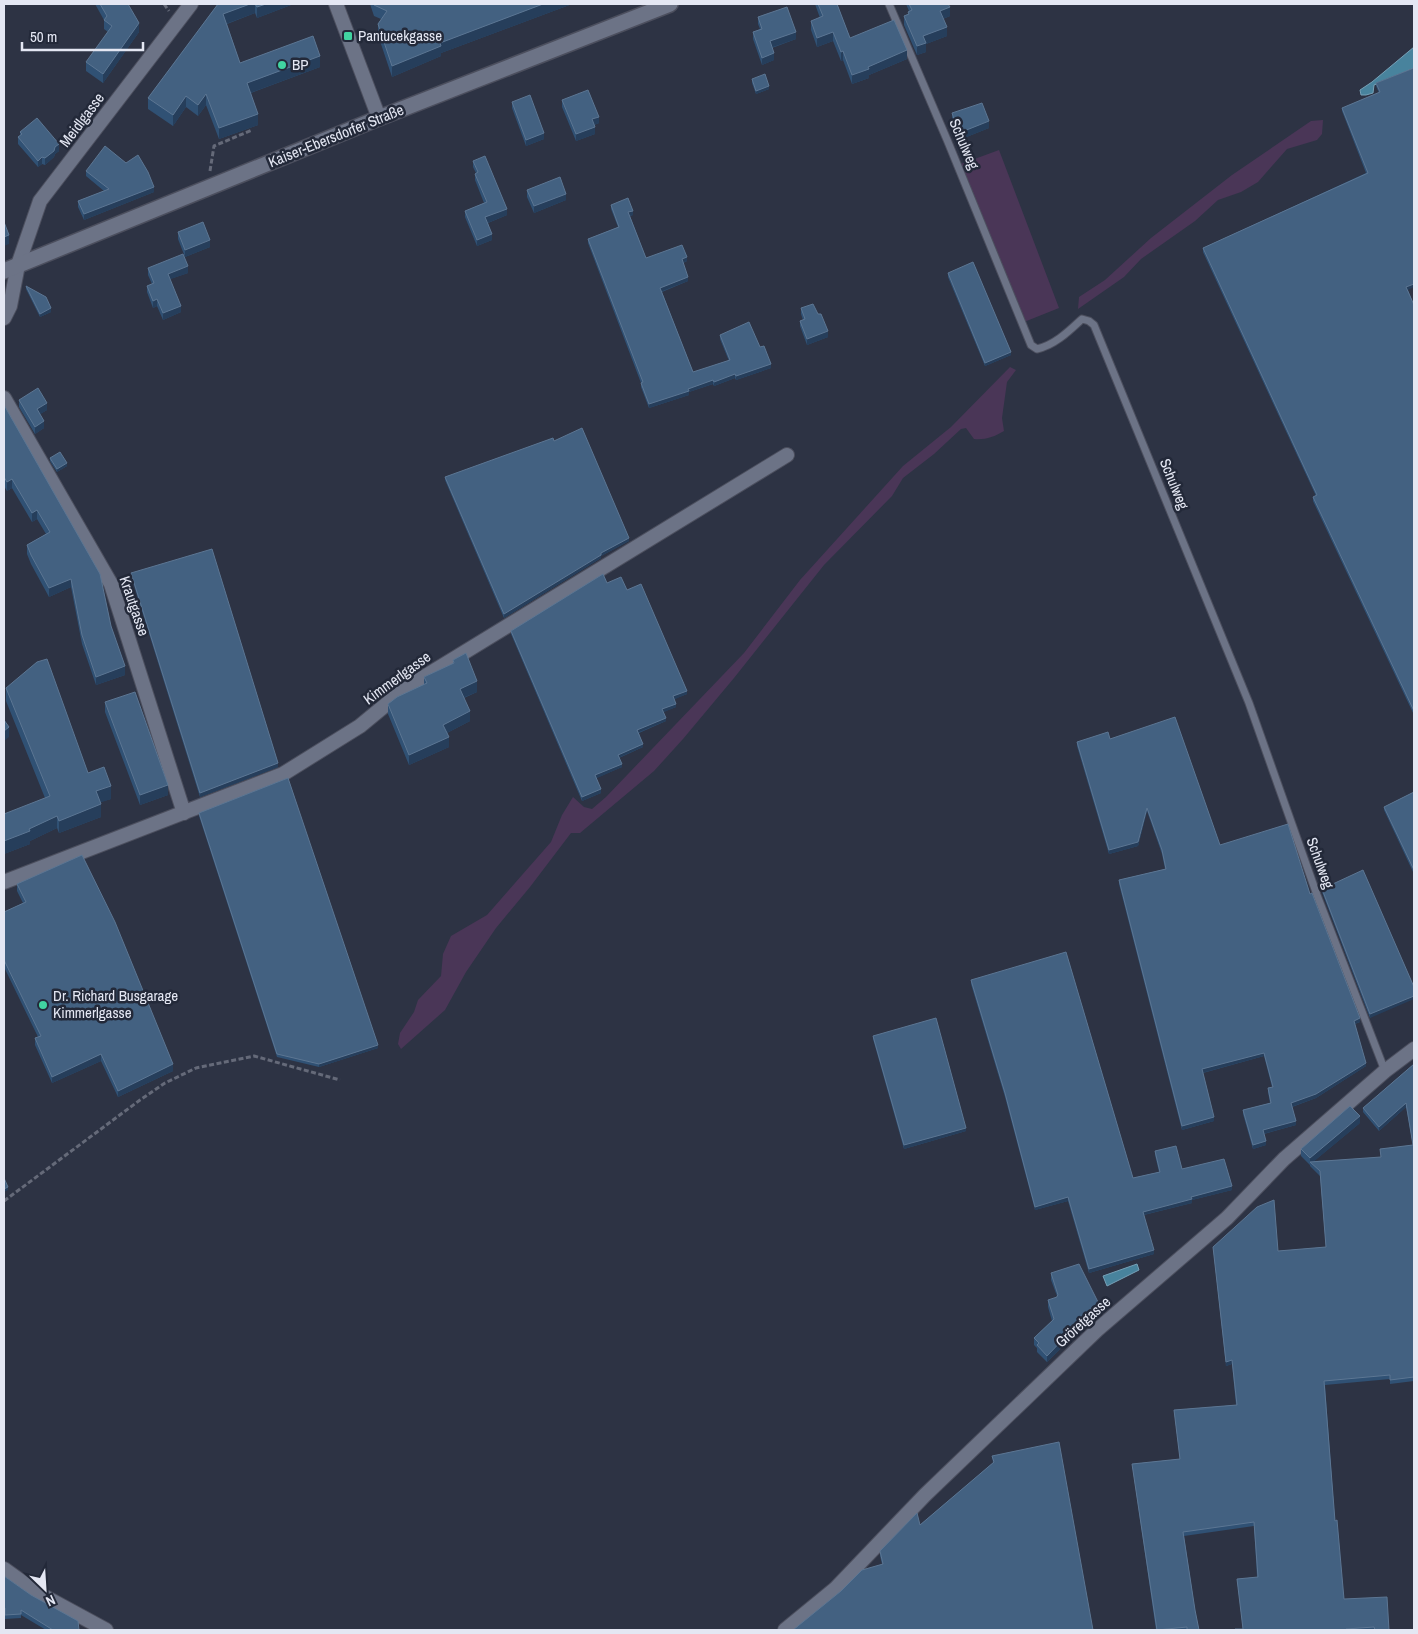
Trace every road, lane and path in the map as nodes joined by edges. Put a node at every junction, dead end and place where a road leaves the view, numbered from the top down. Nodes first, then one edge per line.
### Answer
1 (191, 4) edge
2 (336, 4) edge
3 (670, 4) edge
4 (889, 4) edge
5 (379, 118) junction
6 (252, 130) edge
7 (210, 173) dead end
8 (11, 268) edge
9 (4, 318) edge
10 (4, 398) edge
11 (787, 455) dead end
12 (184, 812) junction
13 (4, 882) edge
14 (1414, 1049) edge
15 (1385, 1071) junction
16 (340, 1080) dead end
17 (4, 1201) edge
18 (4, 1569) edge
19 (106, 1630) edge
20 (786, 1630) edge

1 - 8 street, Meidlgasse
2 - 5 street
3 - 5 main road, Kaiser-Ebersdorfer Straße
4 - 15 lane, Schulweg
5 - 8 main road, Kaiser-Ebersdorfer Straße
6 - 7 path
8 - 9 street, Meidlgasse
10 - 12 street, Krautgasse
11 - 12 street, Kimmerlgasse
12 - 13 street, Kimmerlgasse
14 - 15 street, Gröretgasse
15 - 20 street, Gröretgasse
16 - 17 path
18 - 19 street

